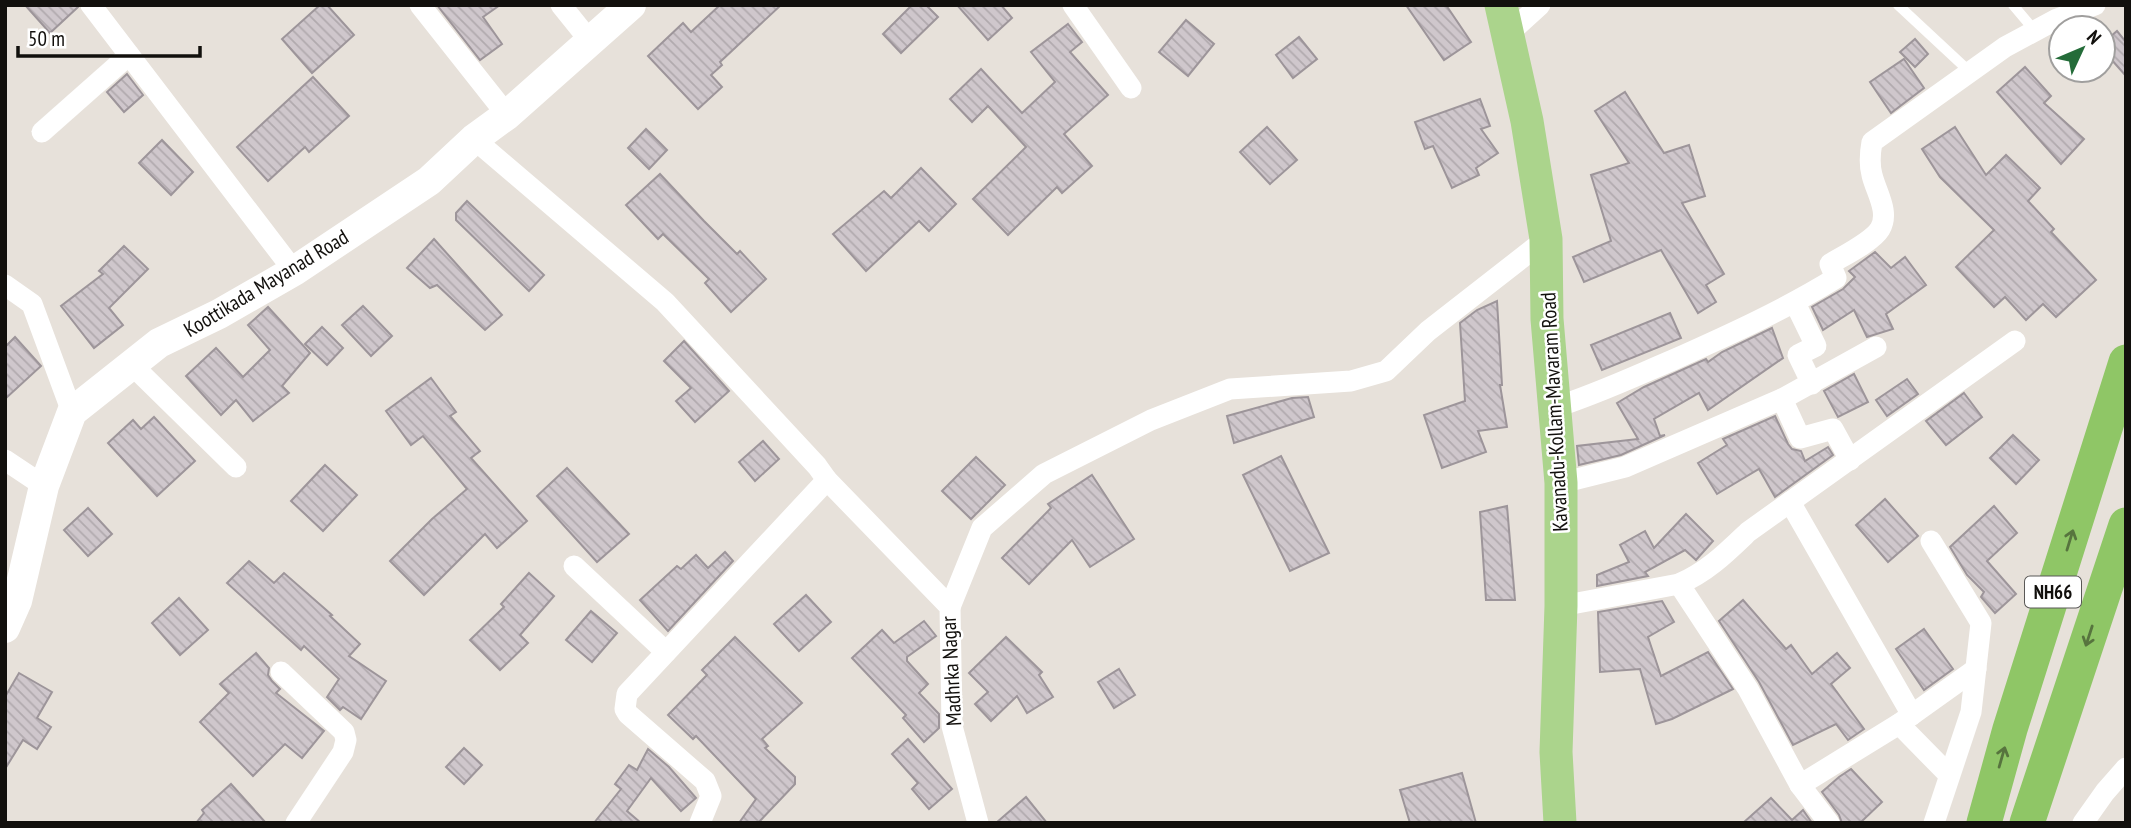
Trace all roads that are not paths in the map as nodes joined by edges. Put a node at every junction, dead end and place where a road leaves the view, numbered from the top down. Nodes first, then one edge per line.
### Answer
1 (91, 5) edge
2 (420, 5) edge
3 (561, 5) edge
4 (631, 5) edge
5 (1073, 5) edge
6 (1540, 5) edge
7 (1898, 5) edge
8 (2013, 5) edge
9 (2095, 5) edge
10 (1504, 20) edge
11 (2035, 32) junction
12 (590, 41) junction
13 (129, 55) junction
14 (1970, 72) junction
15 (1131, 88) dead end
16 (507, 116) junction
17 (42, 132) dead end
18 (474, 139) junction
19 (1546, 239) junction
20 (294, 271) junction
21 (5, 285) edge
22 (1795, 303) junction
23 (2015, 341) dead end
24 (1876, 347) dead end
25 (2126, 362) edge
26 (132, 365) junction
27 (1812, 384) junction
28 (1782, 398) junction
29 (1553, 408) junction
30 (72, 412) junction
31 (5, 460) edge
32 (1850, 460) junction
33 (236, 467) dead end
34 (827, 480) junction
35 (1561, 483) junction
36 (44, 486) junction
37 (1790, 502) junction
38 (2126, 525) edge
39 (1931, 541) dead end
40 (574, 566) dead end
41 (1679, 584) junction
42 (11, 599) edge
43 (1561, 606) junction
44 (950, 607) junction
45 (5, 628) edge
46 (666, 652) junction
47 (1976, 668) junction
48 (281, 672) dead end
49 (1905, 719) junction
50 (2126, 768) edge
51 (1949, 775) junction
52 (1800, 785) junction
53 (296, 823) edge
54 (700, 823) edge
55 (978, 823) edge
56 (1560, 823) edge
57 (1829, 823) edge
58 (1934, 823) edge
59 (1984, 823) edge
60 (2027, 823) edge
61 (2083, 823) edge

1 - 13 street
2 - 16 street
3 - 12 street
4 - 12 main road, Koottikada Mayanad Road
5 - 15 street
6 - 10 street
7 - 14 lane
8 - 11 lane
9 - 11 street
10 - 19 main road, Kavanadu-Kollam-Mavaram Road
11 - 14 street
12 - 16 main road, Koottikada Mayanad Road
13 - 17 street
13 - 20 street
14 - 22 street
16 - 18 main road, Koottikada Mayanad Road
18 - 20 main road, Koottikada Mayanad Road
18 - 34 street, Madhrka Nagar
19 - 29 main road, Kavanadu-Kollam-Mavaram Road
19 - 44 street
20 - 26 main road, Koottikada Mayanad Road
21 - 30 street
22 - 27 street
22 - 29 street
23 - 32 street
24 - 27 street
59 -> 25 highway, NH66
26 - 30 main road, Koottikada Mayanad Road
26 - 33 street
27 - 28 street
28 - 32 street
28 - 35 street
29 - 35 main road, Kavanadu-Kollam-Mavaram Road
30 - 36 main road
31 - 36 street
32 - 37 street
34 - 44 street, Madhrka Nagar
34 - 46 street
35 - 43 main road, Kavanadu-Kollam-Mavaram Road
36 - 42 main road
37 - 41 street
37 - 49 street
38 -> 60 highway, NH66
39 - 47 street
40 - 46 street
41 - 43 street
41 - 52 street
42 - 45 main road
43 - 56 main road, Kavanadu-Kollam-Mavaram Road
44 - 55 street, Madhrka Nagar
46 - 54 street
47 - 49 street
47 - 51 street
48 - 53 street
49 - 51 street
49 - 52 street
50 - 61 street
51 - 58 street
52 - 57 street

